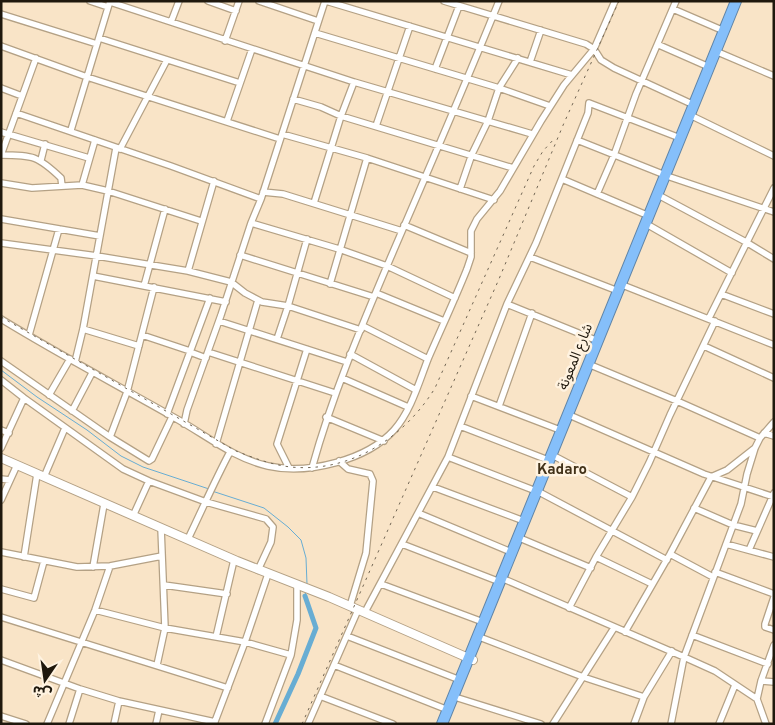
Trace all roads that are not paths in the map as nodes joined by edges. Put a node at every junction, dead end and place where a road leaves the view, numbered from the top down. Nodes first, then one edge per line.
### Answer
1 (90, 1) edge
2 (179, 1) edge
3 (208, 1) edge
4 (239, 1) edge
5 (259, 1) edge
6 (326, 1) edge
7 (444, 1) edge
8 (499, 1) edge
9 (615, 1) edge
10 (676, 1) edge
11 (736, 1) edge
12 (741, 1) edge
13 (109, 3) edge
14 (459, 6) junction
15 (673, 9) junction
16 (236, 11) junction
17 (1, 14) edge
18 (493, 15) junction
19 (733, 15) junction
20 (171, 22) junction
21 (318, 22) junction
22 (410, 26) junction
23 (541, 30) junction
24 (724, 31) junction
25 (315, 33) junction
26 (447, 37) junction
27 (99, 38) junction
28 (225, 41) junction
29 (97, 44) junction
30 (659, 45) junction
31 (1, 46) edge
32 (481, 47) junction
33 (594, 49) junction
34 (252, 50) junction
35 (720, 53) junction
36 (36, 58) junction
37 (518, 58) junction
38 (399, 59) junction
39 (167, 60) junction
40 (530, 62) junction
41 (304, 65) junction
42 (709, 67) junction
43 (435, 69) junction
44 (572, 75) junction
45 (774, 76) edge
46 (87, 77) junction
47 (468, 79) junction
48 (642, 81) junction
49 (354, 82) junction
50 (240, 83) junction
51 (1, 88) edge
52 (499, 88) junction
53 (387, 93) junction
54 (22, 96) junction
55 (148, 97) junction
56 (293, 100) junction
57 (694, 105) junction
58 (550, 106) junction
59 (454, 110) junction
60 (16, 113) junction
61 (341, 116) junction
62 (692, 116) junction
63 (628, 117) junction
64 (227, 121) junction
65 (488, 121) junction
66 (376, 126) junction
67 (71, 130) junction
68 (1, 132) edge
69 (9, 134) junction
70 (532, 134) junction
71 (281, 136) junction
72 (680, 138) junction
73 (95, 140) junction
74 (577, 140) junction
75 (45, 144) junction
76 (439, 145) junction
77 (118, 148) junction
78 (332, 149) junction
79 (472, 154) junction
80 (1, 155) edge
81 (614, 155) junction
82 (774, 156) edge
83 (89, 158) junction
84 (367, 158) junction
85 (41, 160) junction
86 (513, 168) junction
87 (668, 176) junction
88 (426, 177) junction
89 (562, 179) junction
90 (214, 181) junction
91 (1, 183) edge
92 (82, 185) junction
93 (62, 186) junction
94 (460, 188) junction
95 (774, 188) edge
96 (108, 191) junction
97 (263, 192) junction
98 (598, 194) junction
99 (662, 196) junction
100 (261, 199) junction
101 (494, 200) junction
102 (314, 203) junction
103 (166, 209) junction
104 (763, 209) junction
105 (774, 212) edge
106 (349, 214) junction
107 (1, 219) edge
108 (201, 221) junction
109 (649, 221) junction
110 (251, 223) junction
111 (403, 228) junction
112 (59, 229) junction
113 (100, 236) junction
114 (307, 240) junction
115 (746, 242) junction
116 (1, 243) edge
117 (339, 248) junction
118 (53, 250) junction
119 (471, 253) junction
120 (240, 255) junction
121 (97, 256) junction
122 (530, 257) junction
123 (774, 259) edge
124 (150, 264) junction
125 (387, 266) junction
126 (188, 271) junction
127 (732, 273) junction
128 (298, 274) junction
129 (93, 276) junction
130 (231, 282) junction
131 (330, 284) junction
132 (144, 286) junction
133 (154, 287) junction
134 (621, 289) junction
135 (721, 294) junction
136 (375, 295) junction
137 (210, 298) junction
138 (454, 298) junction
139 (258, 300) junction
140 (226, 302) junction
141 (507, 304) junction
142 (288, 306) junction
143 (532, 313) junction
144 (774, 314) edge
145 (709, 318) junction
146 (1, 319) edge
147 (219, 321) junction
148 (444, 321) junction
149 (716, 321) junction
150 (362, 328) junction
151 (83, 330) junction
152 (249, 331) junction
153 (29, 335) junction
154 (142, 335) junction
155 (277, 340) junction
156 (598, 341) junction
157 (774, 345) edge
158 (139, 346) junction
159 (704, 346) junction
160 (307, 349) junction
161 (190, 352) junction
162 (350, 354) junction
163 (207, 355) junction
164 (428, 359) junction
165 (1, 361) edge
166 (72, 361) junction
167 (347, 362) junction
168 (240, 364) junction
169 (593, 366) junction
170 (92, 372) junction
171 (342, 378) junction
172 (774, 378) edge
173 (1, 380) edge
174 (297, 381) junction
175 (416, 390) junction
176 (127, 392) junction
177 (335, 393) junction
178 (49, 395) junction
179 (471, 396) junction
180 (24, 398) junction
181 (677, 401) junction
182 (499, 406) junction
183 (408, 407) junction
184 (72, 411) junction
185 (170, 415) junction
186 (570, 415) junction
187 (326, 417) junction
188 (774, 422) edge
189 (184, 424) junction
190 (460, 426) junction
191 (65, 428) junction
192 (1, 430) edge
193 (560, 430) junction
194 (8, 432) junction
195 (762, 435) junction
196 (774, 436) edge
197 (110, 437) junction
198 (384, 441) junction
199 (216, 444) junction
200 (1, 448) edge
201 (755, 448) junction
202 (655, 451) junction
203 (230, 452) junction
204 (1, 458) edge
205 (448, 458) junction
206 (552, 459) junction
207 (338, 461) junction
208 (17, 465) junction
209 (289, 468) junction
210 (312, 468) junction
211 (41, 475) junction
212 (711, 477) junction
213 (1, 479) edge
214 (10, 480) junction
215 (148, 481) junction
216 (432, 487) junction
217 (745, 488) junction
218 (539, 492) junction
219 (773, 495) edge
220 (632, 496) junction
221 (1, 500) edge
222 (207, 500) junction
223 (104, 504) junction
224 (534, 504) junction
225 (694, 508) junction
226 (418, 513) junction
227 (133, 516) junction
228 (524, 521) junction
229 (733, 525) junction
230 (161, 528) junction
231 (612, 530) junction
232 (757, 531) junction
233 (522, 538) junction
234 (188, 539) junction
235 (402, 544) junction
236 (726, 544) junction
237 (749, 550) junction
238 (1, 552) edge
239 (511, 552) junction
240 (162, 556) junction
241 (24, 557) junction
242 (596, 557) junction
243 (668, 557) junction
244 (774, 557) edge
245 (234, 560) junction
246 (44, 561) junction
247 (110, 566) junction
248 (93, 567) junction
249 (590, 568) junction
250 (258, 570) junction
251 (268, 574) junction
252 (714, 574) junction
253 (503, 581) junction
254 (381, 584) junction
255 (652, 584) junction
256 (164, 585) junction
257 (300, 586) junction
258 (1, 589) edge
259 (227, 594) junction
260 (774, 595) edge
261 (350, 606) junction
262 (569, 608) junction
263 (95, 610) junction
264 (362, 611) junction
265 (1, 617) edge
266 (483, 622) junction
267 (165, 628) junction
268 (614, 628) junction
269 (774, 630) edge
270 (625, 632) junction
271 (347, 636) junction
272 (692, 636) junction
273 (216, 637) junction
274 (482, 638) junction
275 (81, 642) junction
276 (245, 642) junction
277 (774, 646) edge
278 (672, 651) junction
279 (291, 655) junction
280 (684, 657) junction
281 (471, 659) junction
282 (1, 660) edge
283 (768, 664) junction
284 (157, 665) junction
285 (334, 665) junction
286 (583, 677) junction
287 (460, 680) junction
288 (762, 681) junction
289 (64, 682) junction
290 (774, 682) edge
291 (735, 685) junction
292 (228, 688) junction
293 (80, 689) junction
294 (320, 696) junction
295 (644, 697) junction
296 (458, 698) junction
297 (758, 699) junction
298 (119, 701) junction
299 (159, 710) junction
300 (448, 710) junction
301 (1, 716) edge
302 (214, 723) edge
303 (26, 724) edge
304 (47, 724) edge
305 (70, 724) edge
306 (114, 724) edge
307 (156, 724) edge
308 (265, 724) edge
309 (308, 724) edge
310 (393, 724) edge
311 (442, 724) edge
312 (448, 724) edge
313 (541, 724) edge
314 (553, 724) edge
315 (634, 724) edge
316 (671, 724) edge
317 (719, 724) edge
318 (766, 724) edge

1 - 13 street
2 - 20 street
3 - 16 street
4 - 16 street
5 - 21 street
6 - 21 street
6 - 22 street
7 - 14 street
8 - 18 street
9 - 33 street
10 - 15 street
11 - 19 highway, شارع المعونة
12 - 19 highway, شارع المعونة
13 - 20 street
13 - 27 street
14 - 18 street
14 - 26 street
15 - 24 street
15 - 30 street
16 - 28 street
17 - 29 street
18 - 23 street
18 - 32 street
19 - 24 highway, شارع المعونة
19 - 35 highway, شارع المعونة
20 - 28 street
21 - 25 street
22 - 26 street
22 - 38 street
23 - 33 street
23 - 40 street
24 - 42 highway, شارع المعونة
25 - 38 street
25 - 41 street
26 - 32 street
26 - 43 street
27 - 29 street
27 - 39 street
28 - 34 street
29 - 46 street
30 - 42 street
30 - 48 street
31 - 36 street
32 - 37 street
32 - 47 street
33 - 44 street
33 - 48 street
34 - 41 street
34 - 50 street
35 - 45 street
35 - 62 highway, شارع المعونة
36 - 46 street
36 - 54 street
37 - 40 street
37 - 52 street
38 - 43 street
38 - 53 street
39 - 50 street
39 - 55 street
40 - 44 street
41 - 49 street
41 - 56 street
42 - 57 highway, شارع المعونة
43 - 47 street
44 - 58 street
46 - 55 street
46 - 67 street
47 - 52 street
47 - 59 street
48 - 57 street
48 - 63 street
49 - 53 street
49 - 61 street
50 - 64 street
51 - 54 street
52 - 58 street
52 - 65 street
53 - 59 street
53 - 66 street
54 - 60 street
55 - 64 street
55 - 77 street
56 - 61 street
56 - 71 street
57 - 62 highway, شارع المعونة
58 - 70 street
59 - 65 street
59 - 76 street
60 - 67 street
60 - 69 street
61 - 66 street
61 - 78 street
62 - 72 highway, شارع المعونة
62 - 82 street
62 - 87 highway, شارع المعونة
63 - 72 street
63 - 74 street
63 - 81 street
64 - 71 street
65 - 70 street
65 - 79 street
66 - 76 street
67 - 73 street
68 - 69 street
69 - 75 street
69 - 80 street
70 - 86 street
71 - 78 street
71 - 97 street
72 - 87 highway, شارع المعونة
73 - 77 street
73 - 83 street
74 - 81 street
74 - 89 street
75 - 83 street
75 - 85 street
76 - 79 street
76 - 88 street
77 - 90 street
77 - 96 street
78 - 84 street
78 - 102 street
79 - 86 street
79 - 94 street
80 - 85 street
81 - 87 street
81 - 98 street
83 - 92 street
84 - 88 street
84 - 106 street
85 - 93 street
86 - 101 street
87 - 99 highway, شارع المعونة
87 - 104 street
87 - 109 highway, شارع المعونة
88 - 94 street
88 - 111 street
89 - 98 street
89 - 122 street
90 - 100 street
90 - 108 street
91 - 93 street
92 - 93 street
92 - 96 street
94 - 101 street
95 - 104 street
96 - 103 street
96 - 113 street
97 - 100 street
97 - 102 street
98 - 109 street
99 - 109 highway, شارع المعونة
99 - 115 street
100 - 110 street
101 - 119 street
102 - 106 street
103 - 108 street
103 - 124 street
104 - 105 street
104 - 115 street
106 - 111 street
106 - 117 street
107 - 112 street
108 - 126 street
109 - 127 street
109 - 134 highway, شارع المعونة
110 - 114 street
110 - 120 street
111 - 119 street
111 - 125 street
112 - 113 street
112 - 118 street
113 - 121 street
114 - 117 street
114 - 128 street
115 - 123 street
115 - 127 street
116 - 118 street
117 - 125 street
117 - 131 street
118 - 121 street
118 - 153 street
119 - 138 street
120 - 128 street
120 - 130 street
121 - 124 street
121 - 129 street
122 - 134 street
122 - 141 street
124 - 126 street
124 - 132 street
125 - 136 street
125 - 138 street
126 - 130 street
127 - 135 street
128 - 131 street
128 - 142 street
129 - 132 street
129 - 151 street
130 - 139 street
130 - 140 street
131 - 136 street
132 - 133 street
133 - 137 street
133 - 154 street
134 - 145 street
134 - 156 highway, شارع المعونة
134 - 169 highway, شارع المعونة
135 - 144 street
135 - 145 street
136 - 148 street
136 - 150 street
137 - 140 street
137 - 161 street
138 - 148 street
139 - 142 street
139 - 152 street
140 - 147 street
141 - 143 street
141 - 179 street
142 - 150 street
142 - 155 street
143 - 156 street
143 - 182 street
145 - 149 street
146 - 153 street
147 - 152 street
147 - 163 street
148 - 164 street
149 - 157 street
149 - 159 street
150 - 162 street
150 - 164 street
151 - 158 street
151 - 166 street
152 - 155 street
152 - 168 street
153 - 166 street
154 - 158 street
154 - 161 street
155 - 160 street
156 - 186 highway, شارع المعونة
158 - 176 street
159 - 172 street
159 - 181 street
160 - 167 street
160 - 174 street
161 - 163 street
161 - 185 street
162 - 167 street
162 - 175 street
163 - 168 street
163 - 189 street
164 - 175 street
165 - 178 street
166 - 170 street
166 - 178 street
167 - 171 street
168 - 174 street
168 - 199 street
169 - 181 street
169 - 186 highway, شارع المعونة
170 - 176 street
170 - 184 street
171 - 177 street
171 - 183 street
173 - 180 street
174 - 177 street
174 - 209 street
175 - 183 street
176 - 185 street
176 - 197 street
177 - 187 street
178 - 184 street
179 - 182 street
179 - 190 street
180 - 191 street
180 - 194 street
181 - 195 street
181 - 202 street
182 - 193 street
183 - 198 street
184 - 197 street
185 - 189 street
185 - 197 street
186 - 193 highway, شارع المعونة
186 - 202 street
186 - 206 highway, شارع المعونة
187 - 198 street
187 - 210 street
188 - 195 street
189 - 199 street
190 - 205 street
190 - 206 street
191 - 211 street
191 - 215 street
192 - 194 street
193 - 206 highway, شارع المعونة
194 - 200 street
195 - 196 street
195 - 201 street
198 - 207 street
199 - 203 street
201 - 212 street
201 - 217 street
202 - 212 street
202 - 220 street
203 - 209 street
203 - 222 street
204 - 208 street
205 - 216 street
205 - 218 street
206 - 218 highway, شارع المعونة
206 - 220 street
207 - 210 street
207 - 261 street
208 - 211 street
208 - 214 street
209 - 210 street
211 - 223 street
211 - 241 street
212 - 217 street
212 - 225 street
213 - 214 street
214 - 221 street
215 - 222 street
215 - 227 street
216 - 226 street
216 - 228 street
217 - 219 street
217 - 229 street
218 - 224 highway, شارع المعونة
218 - 231 street
219 - 232 street
220 - 231 street
222 - 234 street
222 - 250 street
223 - 227 street
223 - 248 street
224 - 228 highway, شارع المعونة
224 - 233 highway, شارع المعونة
225 - 229 street
225 - 243 street
226 - 235 street
226 - 239 street
227 - 230 street
228 - 239 highway, شارع المعونة
229 - 232 street
229 - 236 street
230 - 234 street
230 - 240 street
231 - 242 street
231 - 243 street
232 - 237 street
233 - 249 street
233 - 253 highway, شارع المعونة
234 - 245 street
235 - 253 street
235 - 254 street
236 - 237 street
236 - 252 street
237 - 244 street
238 - 241 street
239 - 253 highway, شارع المعونة
240 - 247 street
240 - 256 street
241 - 246 street
242 - 249 street
242 - 255 street
243 - 252 street
243 - 255 street
245 - 250 street
245 - 259 street
246 - 248 street
246 - 258 street
247 - 248 street
247 - 263 street
249 - 262 street
250 - 251 street
251 - 257 street
251 - 276 street
252 - 260 street
252 - 272 street
253 - 262 street
253 - 266 highway, شارع المعونة
253 - 274 highway, شارع المعونة
254 - 264 street
254 - 266 street
255 - 270 street
256 - 259 street
256 - 267 street
257 - 261 street
257 - 279 street
259 - 273 street
260 - 269 street
261 - 264 street
262 - 268 street
263 - 267 street
263 - 275 street
264 - 271 street
264 - 281 street
265 - 275 street
266 - 281 highway, شارع المعونة
267 - 273 street
267 - 284 street
268 - 270 street
268 - 286 street
270 - 278 street
271 - 285 street
271 - 287 street
272 - 280 street
272 - 283 street
273 - 276 street
274 - 281 highway, شارع المعونة
274 - 286 street
275 - 284 street
275 - 289 street
276 - 279 street
276 - 292 street
277 - 283 street
278 - 280 street
278 - 295 street
279 - 308 street
280 - 291 street
280 - 316 street
281 - 287 highway, شارع المعونة
281 - 296 highway, شارع المعونة
282 - 289 street
283 - 288 street
284 - 292 street
285 - 294 street
285 - 300 street
286 - 295 street
286 - 314 street
287 - 300 highway, شارع المعونة
288 - 290 street
288 - 297 street
289 - 293 street
289 - 304 street
291 - 297 street
291 - 317 street
292 - 302 street
293 - 298 street
293 - 305 street
294 - 309 street
294 - 310 street
295 - 315 street
296 - 312 highway, شارع المعونة
296 - 313 street
297 - 318 street
298 - 299 street
298 - 306 street
299 - 302 street
299 - 307 street
300 - 311 highway, شارع المعونة
301 - 303 street

